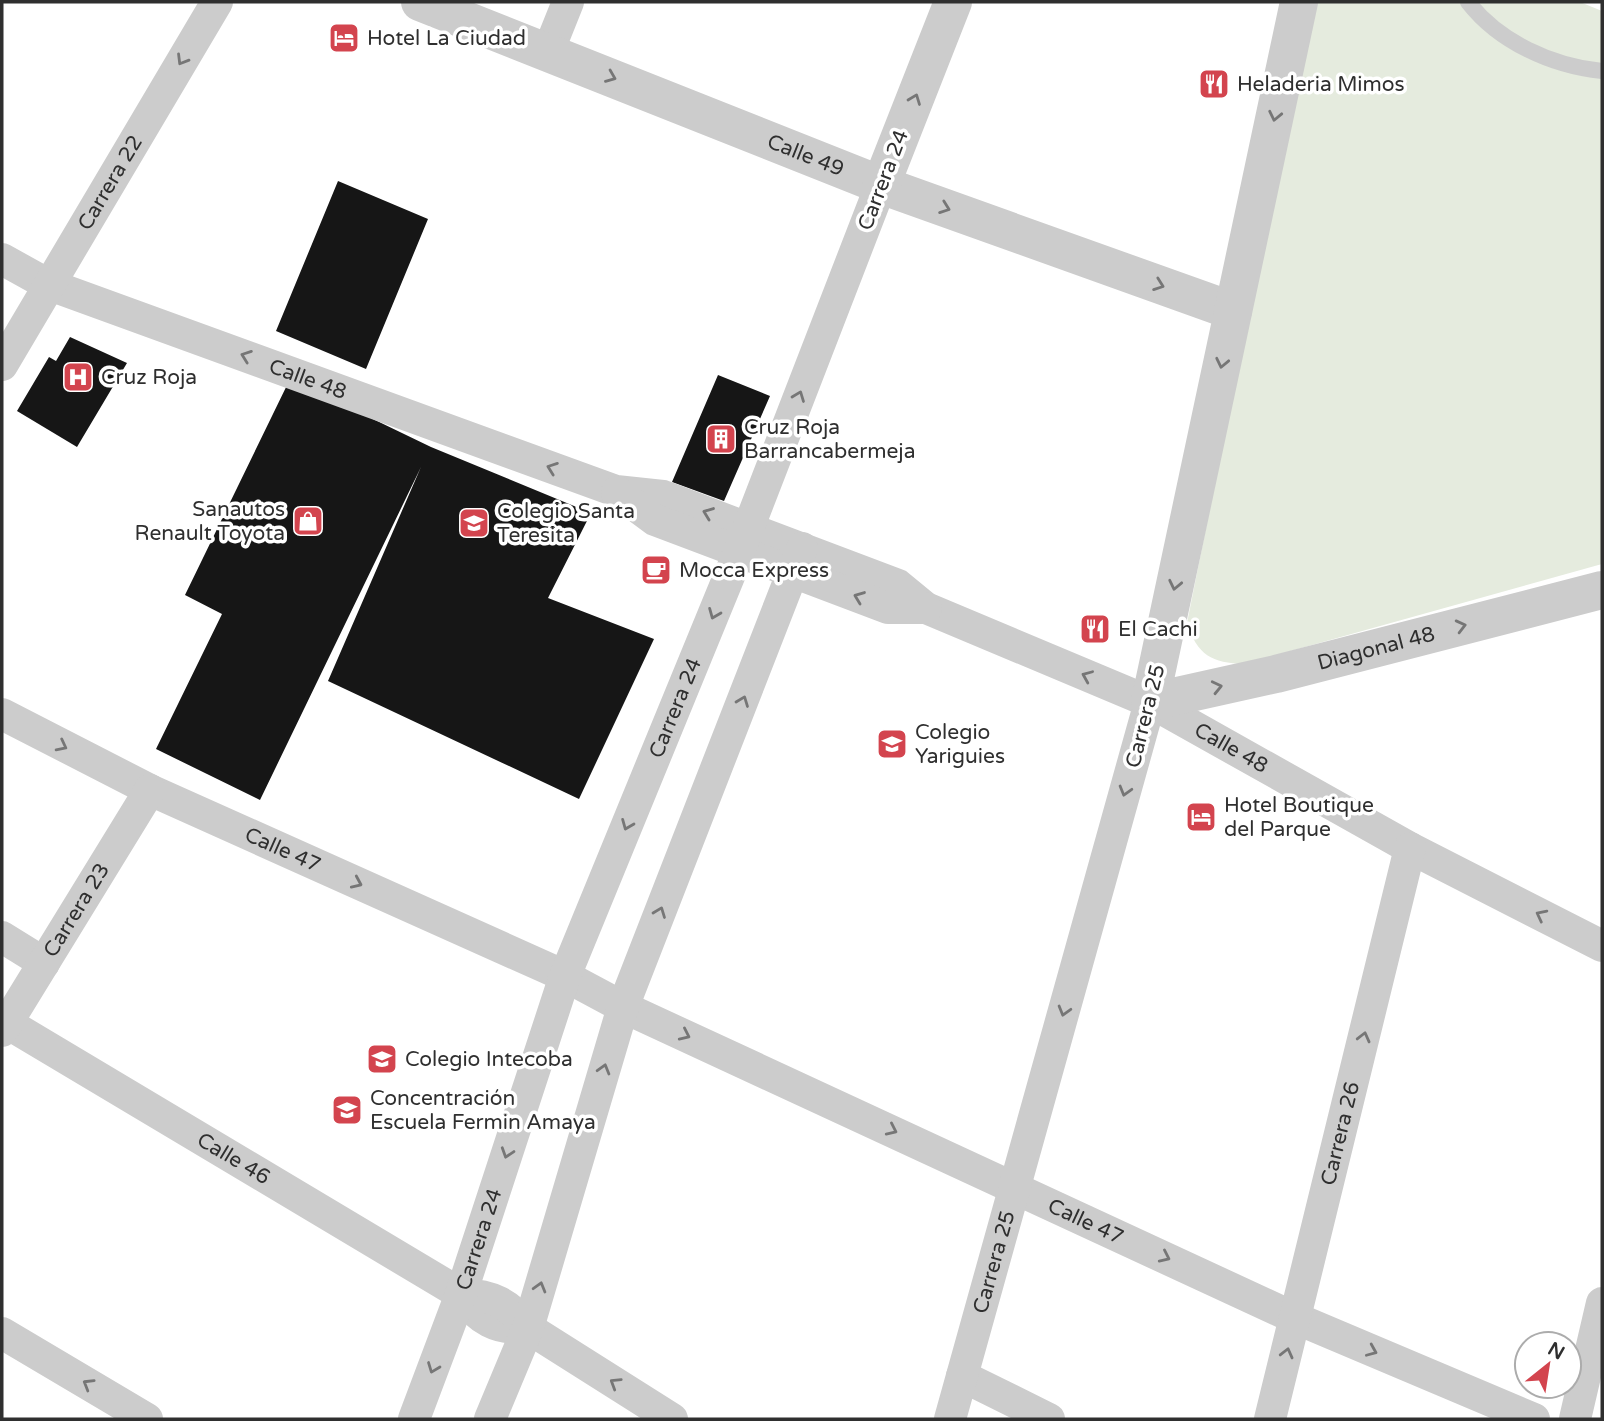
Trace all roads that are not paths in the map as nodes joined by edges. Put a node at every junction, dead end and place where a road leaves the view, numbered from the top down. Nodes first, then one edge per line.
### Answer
1 (217, 2) edge
2 (421, 2) edge
3 (568, 2) edge
4 (953, 2) edge
5 (1299, 2) edge
6 (1468, 2) edge
7 (548, 52) junction
8 (1602, 71) edge
9 (881, 185) junction
10 (2, 259) edge
11 (47, 284) junction
12 (1233, 311) junction
13 (2, 365) edge
14 (744, 540) junction
15 (798, 560) junction
16 (1602, 590) edge
17 (1150, 702) junction
18 (2, 714) edge
19 (150, 790) junction
20 (1410, 848) junction
21 (2, 937) edge
22 (1602, 946) edge
23 (44, 963) junction
24 (565, 976) junction
25 (635, 976) junction
26 (623, 1007) junction
27 (4, 1027) edge
28 (1015, 1186) junction
29 (461, 1294) junction
30 (1602, 1303) edge
31 (1296, 1318) junction
32 (528, 1328) junction
33 (2, 1333) edge
34 (962, 1376) junction
35 (146, 1419) edge
36 (414, 1419) edge
37 (489, 1419) edge
38 (672, 1419) edge
39 (950, 1419) edge
40 (1049, 1419) edge
41 (1270, 1419) edge
42 (1534, 1419) edge
43 (1575, 1419) edge

1 -> 11 street, Carrera 22
2 - 7 street, Calle 49
3 - 7 street
9 -> 4 street, Carrera 24
5 -> 12 street, Carrera 25
6 - 8 lane
7 -> 9 street, Calle 49
9 -> 12 street, Calle 49
14 -> 9 street, Carrera 24
10 - 11 street, Calle 48
11 - 13 street, Carrera 22
14 -> 11 street, Calle 48
12 -> 17 street, Carrera 25
14 - 15 street, Calle 48
14 -> 24 street, Carrera 24
17 -> 15 street, Calle 48
25 -> 15 street
17 -> 16 street, Diagonal 48
17 - 20 street, Calle 48
17 -> 28 street, Carrera 25
18 -> 19 street, Calle 47
19 - 23 street, Carrera 23
19 -> 24 street, Calle 47
22 -> 20 street, Calle 48
31 -> 20 street, Carrera 26
21 - 23 street
23 - 27 street, Carrera 23
24 - 25 street, Calle 47
24 - 26 street, Calle 47
24 -> 29 street, Carrera 24
25 - 26 street
26 -> 28 street, Calle 47
32 -> 26 street
27 - 29 street, Calle 46
28 -> 31 street, Calle 47
28 - 34 street, Carrera 25
29 - 32 street, Calle 46
29 -> 36 street, Carrera 24
30 - 43 street
41 -> 31 street, Carrera 26
31 -> 42 street, Calle 47
32 - 37 street
38 -> 32 street, Calle 46
35 -> 33 street
34 - 39 street, Carrera 25
34 - 40 street

